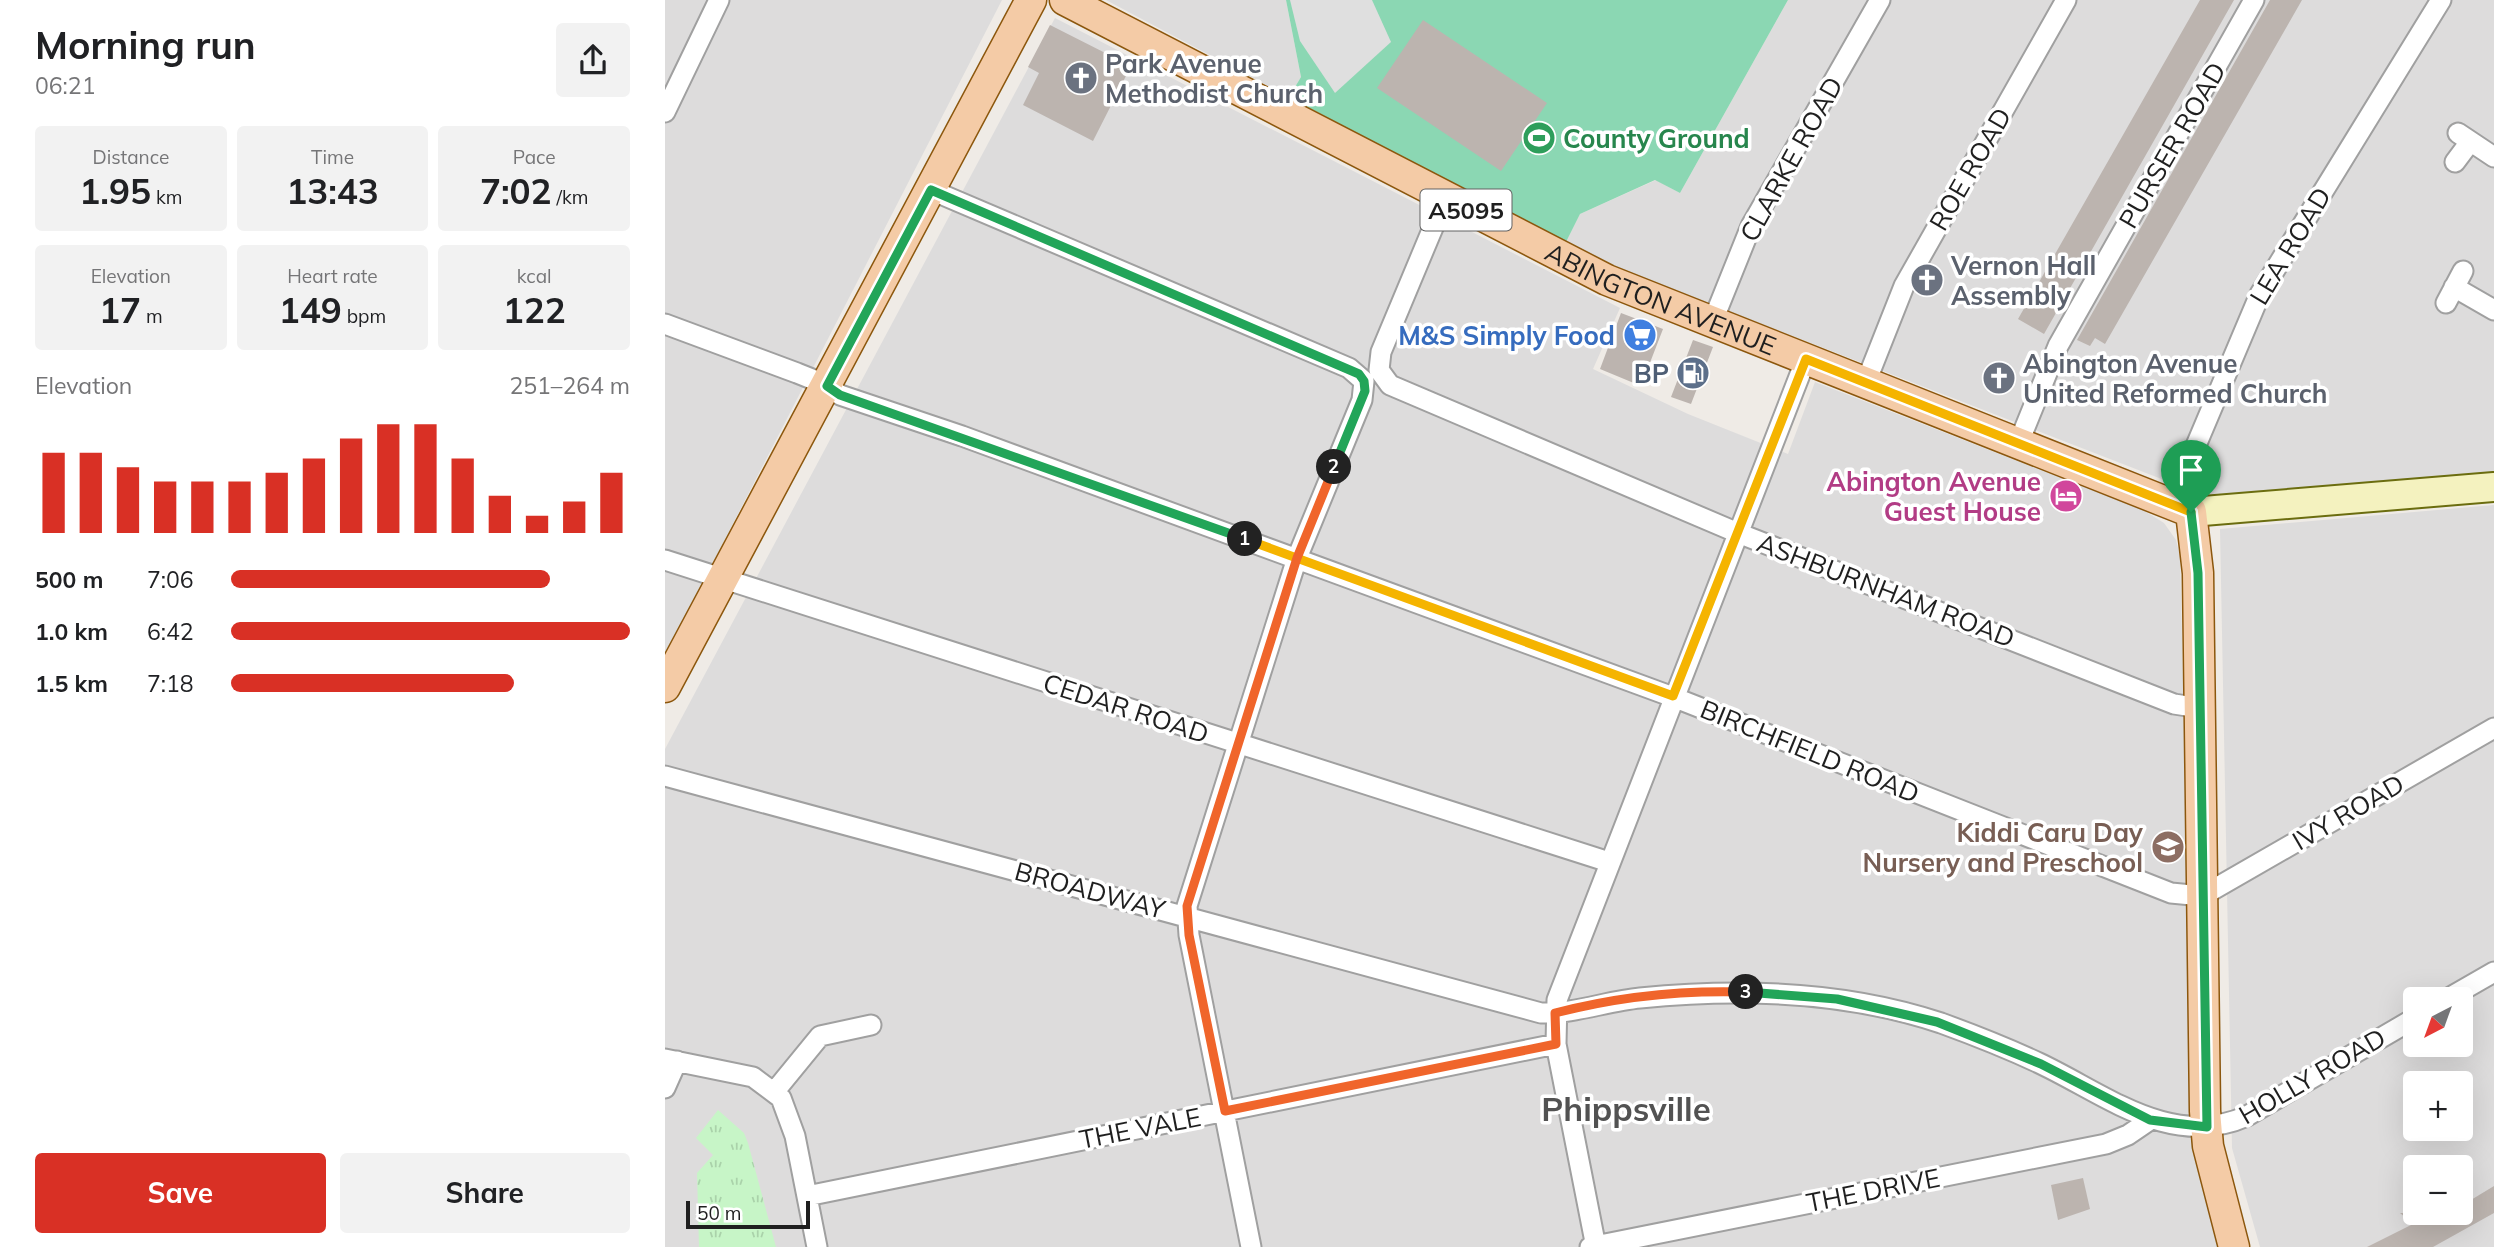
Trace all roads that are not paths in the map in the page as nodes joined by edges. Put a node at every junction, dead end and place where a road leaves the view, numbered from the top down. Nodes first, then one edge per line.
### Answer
1 (719, 0) edge
2 (1018, 0) edge
3 (1031, 0) edge
4 (1880, 0) edge
5 (2066, 0) edge
6 (2254, 0) edge
7 (2441, 0) edge
8 (1076, 3) edge
9 (1014, 34) junction
10 (665, 112) edge
11 (2494, 157) edge
12 (2455, 162) dead end
13 (931, 190) junction
14 (1445, 199) junction
15 (2454, 287) dead end
16 (2494, 310) edge
17 (1712, 323) junction
18 (665, 324) edge
19 (1806, 359) junction
20 (1374, 379) junction
21 (1866, 382) junction
22 (827, 386) junction
23 (2019, 442) junction
24 (2494, 487) edge
25 (2191, 512) junction
26 (1738, 533) junction
27 (1297, 558) junction
28 (665, 560) edge
29 (723, 580) junction
30 (665, 687) edge
31 (1673, 696) junction
32 (2200, 708) junction
33 (2494, 728) edge
34 (1238, 744) junction
35 (665, 776) edge
36 (1609, 862) junction
37 (2202, 896) junction
38 (1185, 916) junction
39 (2494, 972) edge
40 (2468, 987) edge
41 (1555, 1013) junction
42 (871, 1025) dead end
43 (2403, 1025) edge
44 (1556, 1044) junction
45 (671, 1060) edge
46 (665, 1088) edge
47 (775, 1091) junction
48 (1225, 1111) junction
49 (2150, 1120) junction
50 (2207, 1127) junction
51 (807, 1196) junction
52 (817, 1247) edge
53 (1251, 1247) edge
54 (1594, 1247) edge
55 (2234, 1247) edge

1 - 10 street
2 - 9 main road
3 - 9 main road
4 - 17 street, CLARKE ROAD
5 - 21 street, ROE ROAD
6 - 23 street, PURSER ROAD
7 - 25 street, LEA ROAD
8 - 9 main road
8 - 14 main road, ABINGTON AVENUE / A5095
9 - 13 main road
11 - 12 street
13 - 20 street, ASHBURNHAM ROAD
13 - 22 main road
14 - 17 main road, ABINGTON AVENUE / A5095
14 - 20 street
15 - 16 street
17 - 19 main road, ABINGTON AVENUE / A5095
18 - 22 street, BIRCHFIELD ROAD
19 - 21 main road, ABINGTON AVENUE / A5095
19 - 26 street
20 - 26 street, ASHBURNHAM ROAD
20 - 27 street
21 - 23 main road, ABINGTON AVENUE / A5095
22 - 27 street, BIRCHFIELD ROAD
22 - 29 main road
23 - 25 main road, ABINGTON AVENUE / A5095
24 - 25 main road, ABINGTON AVENUE
25 - 32 main road
26 - 31 street
26 - 32 street, ASHBURNHAM ROAD
27 - 31 street, BIRCHFIELD ROAD
27 - 34 street
28 - 29 street, CEDAR ROAD
29 - 30 main road
29 - 34 street, CEDAR ROAD
31 - 36 street
31 - 37 street, BIRCHFIELD ROAD
32 - 37 main road
33 - 37 street, IVY ROAD
34 - 36 street, CEDAR ROAD
34 - 38 street
35 - 38 street, BROADWAY
36 - 41 street
37 - 50 main road
38 - 41 street, BROADWAY
38 - 48 street
39 - 40 street
41 - 44 street
41 - 49 street, BROADWAY
42 - 47 street
43 - 50 street, HOLLY ROAD
44 - 48 street, THE VALE
44 - 54 street
45 - 46 street
45 - 47 street
47 - 51 street
48 - 51 street, THE VALE
48 - 53 street
49 - 50 street, BROADWAY
49 - 54 street, THE DRIVE
50 - 55 main road
51 - 52 street

